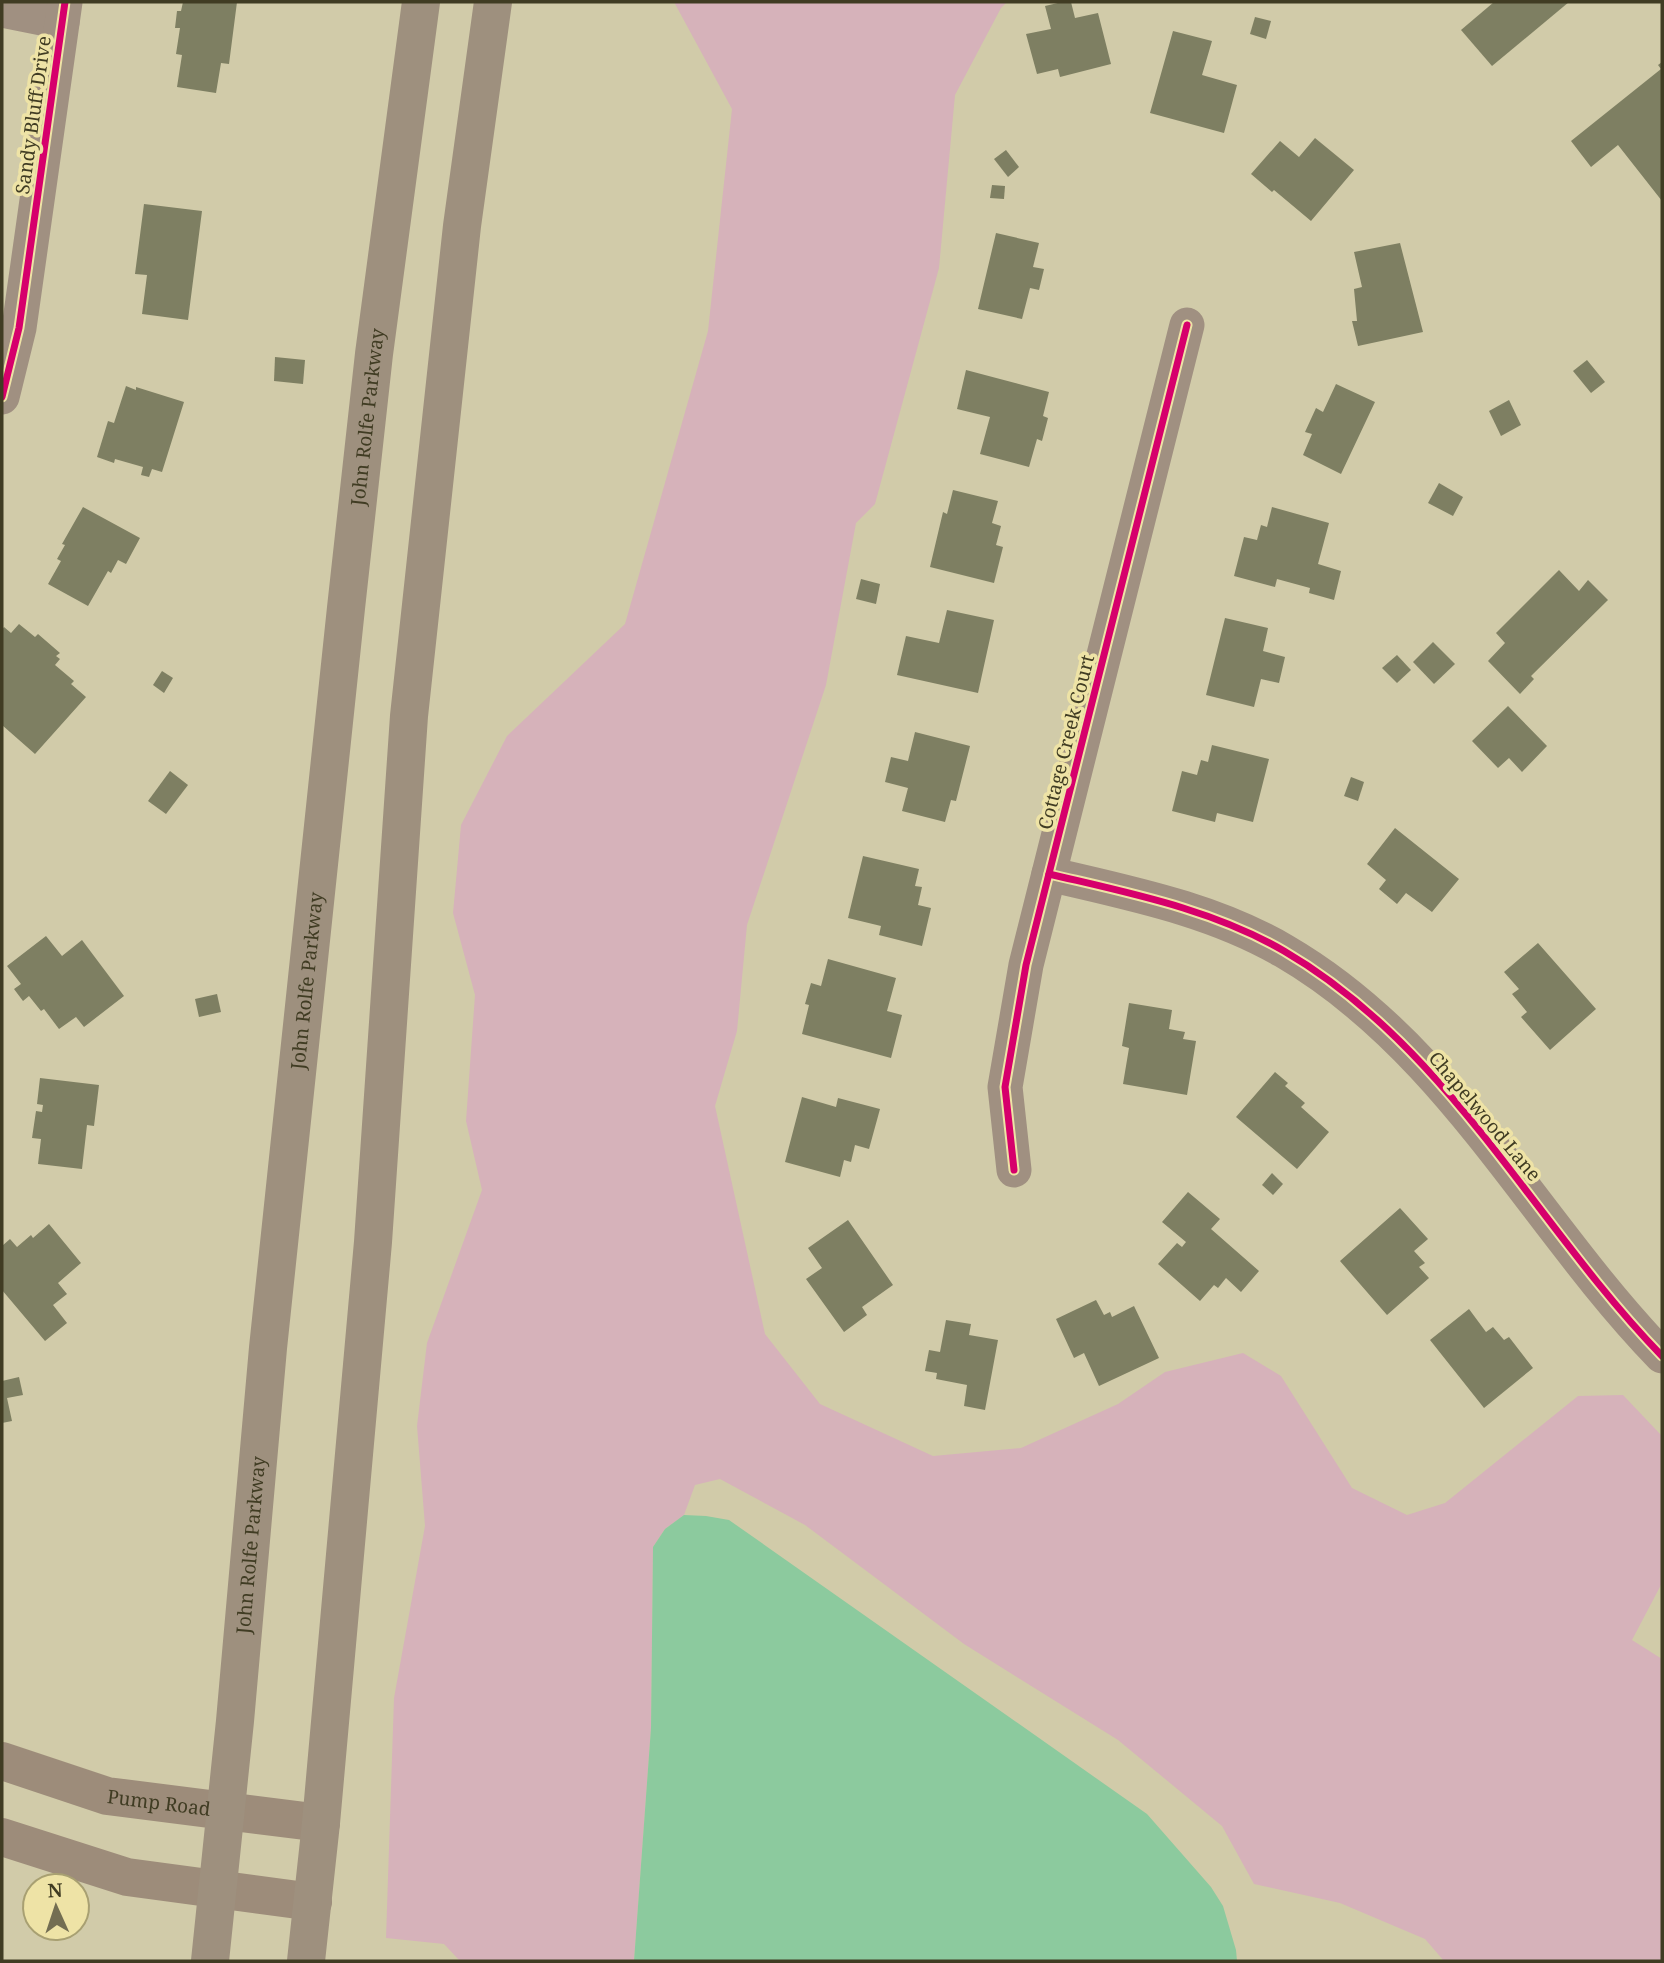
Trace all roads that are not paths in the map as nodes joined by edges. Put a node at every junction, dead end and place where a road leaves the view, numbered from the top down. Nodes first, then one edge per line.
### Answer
1 (421, 2) edge
2 (493, 2) edge
3 (2, 10) edge
4 (63, 12) edge
5 (1186, 325) dead end
6 (2, 397) edge
7 (1049, 874) junction
8 (1014, 1170) dead end
9 (1662, 1356) edge
10 (2, 1761) edge
11 (224, 1810) junction
12 (321, 1823) junction
13 (2, 1837) edge
14 (217, 1889) junction
15 (313, 1902) junction
16 (210, 1961) edge
17 (306, 1961) edge

1 - 11 main road, John Rolfe Parkway
2 - 12 main road
3 - 4 street
4 - 6 street, Sandy Bluff Drive
5 - 7 street, Cottage Creek Court
7 - 8 street, Cottage Creek Court
7 - 9 street, Chapelwood Lane
10 - 11 main road, Pump Road
11 - 12 main road, Pump Road
11 - 14 main road, John Rolfe Parkway
12 - 15 main road
13 - 14 main road
14 - 15 main road
14 - 16 main road, John Rolfe Parkway
15 - 17 main road

